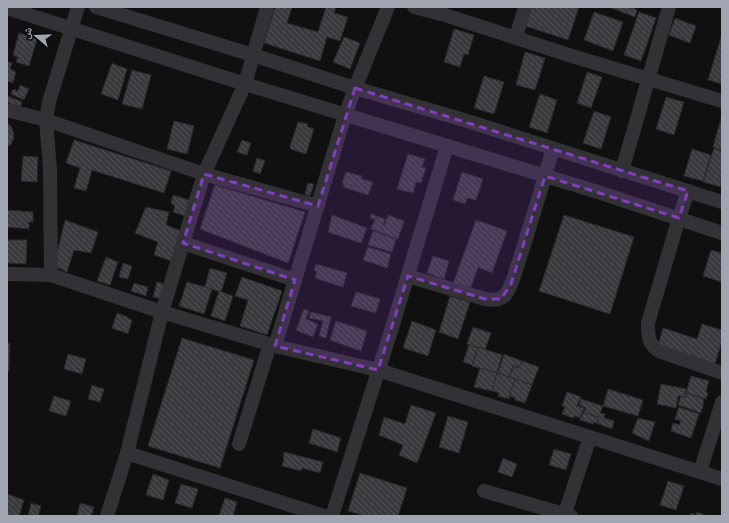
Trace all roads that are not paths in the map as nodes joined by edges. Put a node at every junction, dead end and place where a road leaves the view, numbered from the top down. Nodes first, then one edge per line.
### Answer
1 (78, 7) edge
2 (96, 7) edge
3 (267, 7) edge
4 (388, 7) edge
5 (414, 7) edge
6 (525, 7) edge
7 (669, 7) edge
8 (7, 8) edge
9 (71, 29) junction
10 (516, 37) junction
11 (253, 55) junction
12 (648, 78) junction
13 (245, 84) junction
14 (355, 88) junction
15 (722, 101) edge
16 (7, 110) edge
17 (345, 115) junction
18 (46, 120) junction
19 (447, 146) junction
20 (552, 148) junction
21 (622, 171) junction
22 (204, 174) junction
23 (545, 176) junction
24 (688, 191) junction
25 (722, 202) edge
26 (318, 206) junction
27 (678, 218) junction
28 (722, 233) edge
29 (183, 243) junction
30 (7, 274) edge
31 (51, 275) junction
32 (408, 276) junction
33 (295, 280) junction
34 (162, 312) junction
35 (272, 345) junction
36 (378, 370) junction
37 (722, 373) edge
38 (722, 402) edge
39 (590, 437) junction
40 (238, 444) dead end
41 (127, 453) junction
42 (700, 472) junction
43 (722, 479) edge
44 (484, 491) dead end
45 (566, 515) edge
46 (107, 516) edge
47 (324, 516) edge
48 (332, 516) edge

1 - 9 street
2 - 11 street
3 - 11 street
4 - 14 street
5 - 10 street
6 - 10 street
7 - 12 street
8 - 9 street
9 - 13 street
9 - 18 street
10 - 12 street
11 - 13 street
11 - 14 street
12 - 15 street
12 - 21 street
13 - 17 street
13 - 22 street
14 - 17 street
14 - 20 street
16 - 18 street
17 - 19 street
17 - 26 street
18 - 22 street
18 - 31 street
19 - 23 street
19 - 32 street
20 - 21 street
20 - 23 street
21 - 24 street
22 - 26 street
22 - 29 street
23 - 27 street
23 - 32 street
24 - 25 street
24 - 27 street
26 - 33 street
27 - 28 street
27 - 37 street
29 - 33 street
29 - 34 street
30 - 31 street
31 - 34 street
32 - 36 street
33 - 35 street
34 - 35 street
34 - 41 street
35 - 36 street
35 - 40 street
36 - 39 street
36 - 48 street
38 - 42 street
39 - 42 street
39 - 45 street
41 - 46 street
41 - 47 street
42 - 43 street
44 - 45 street

